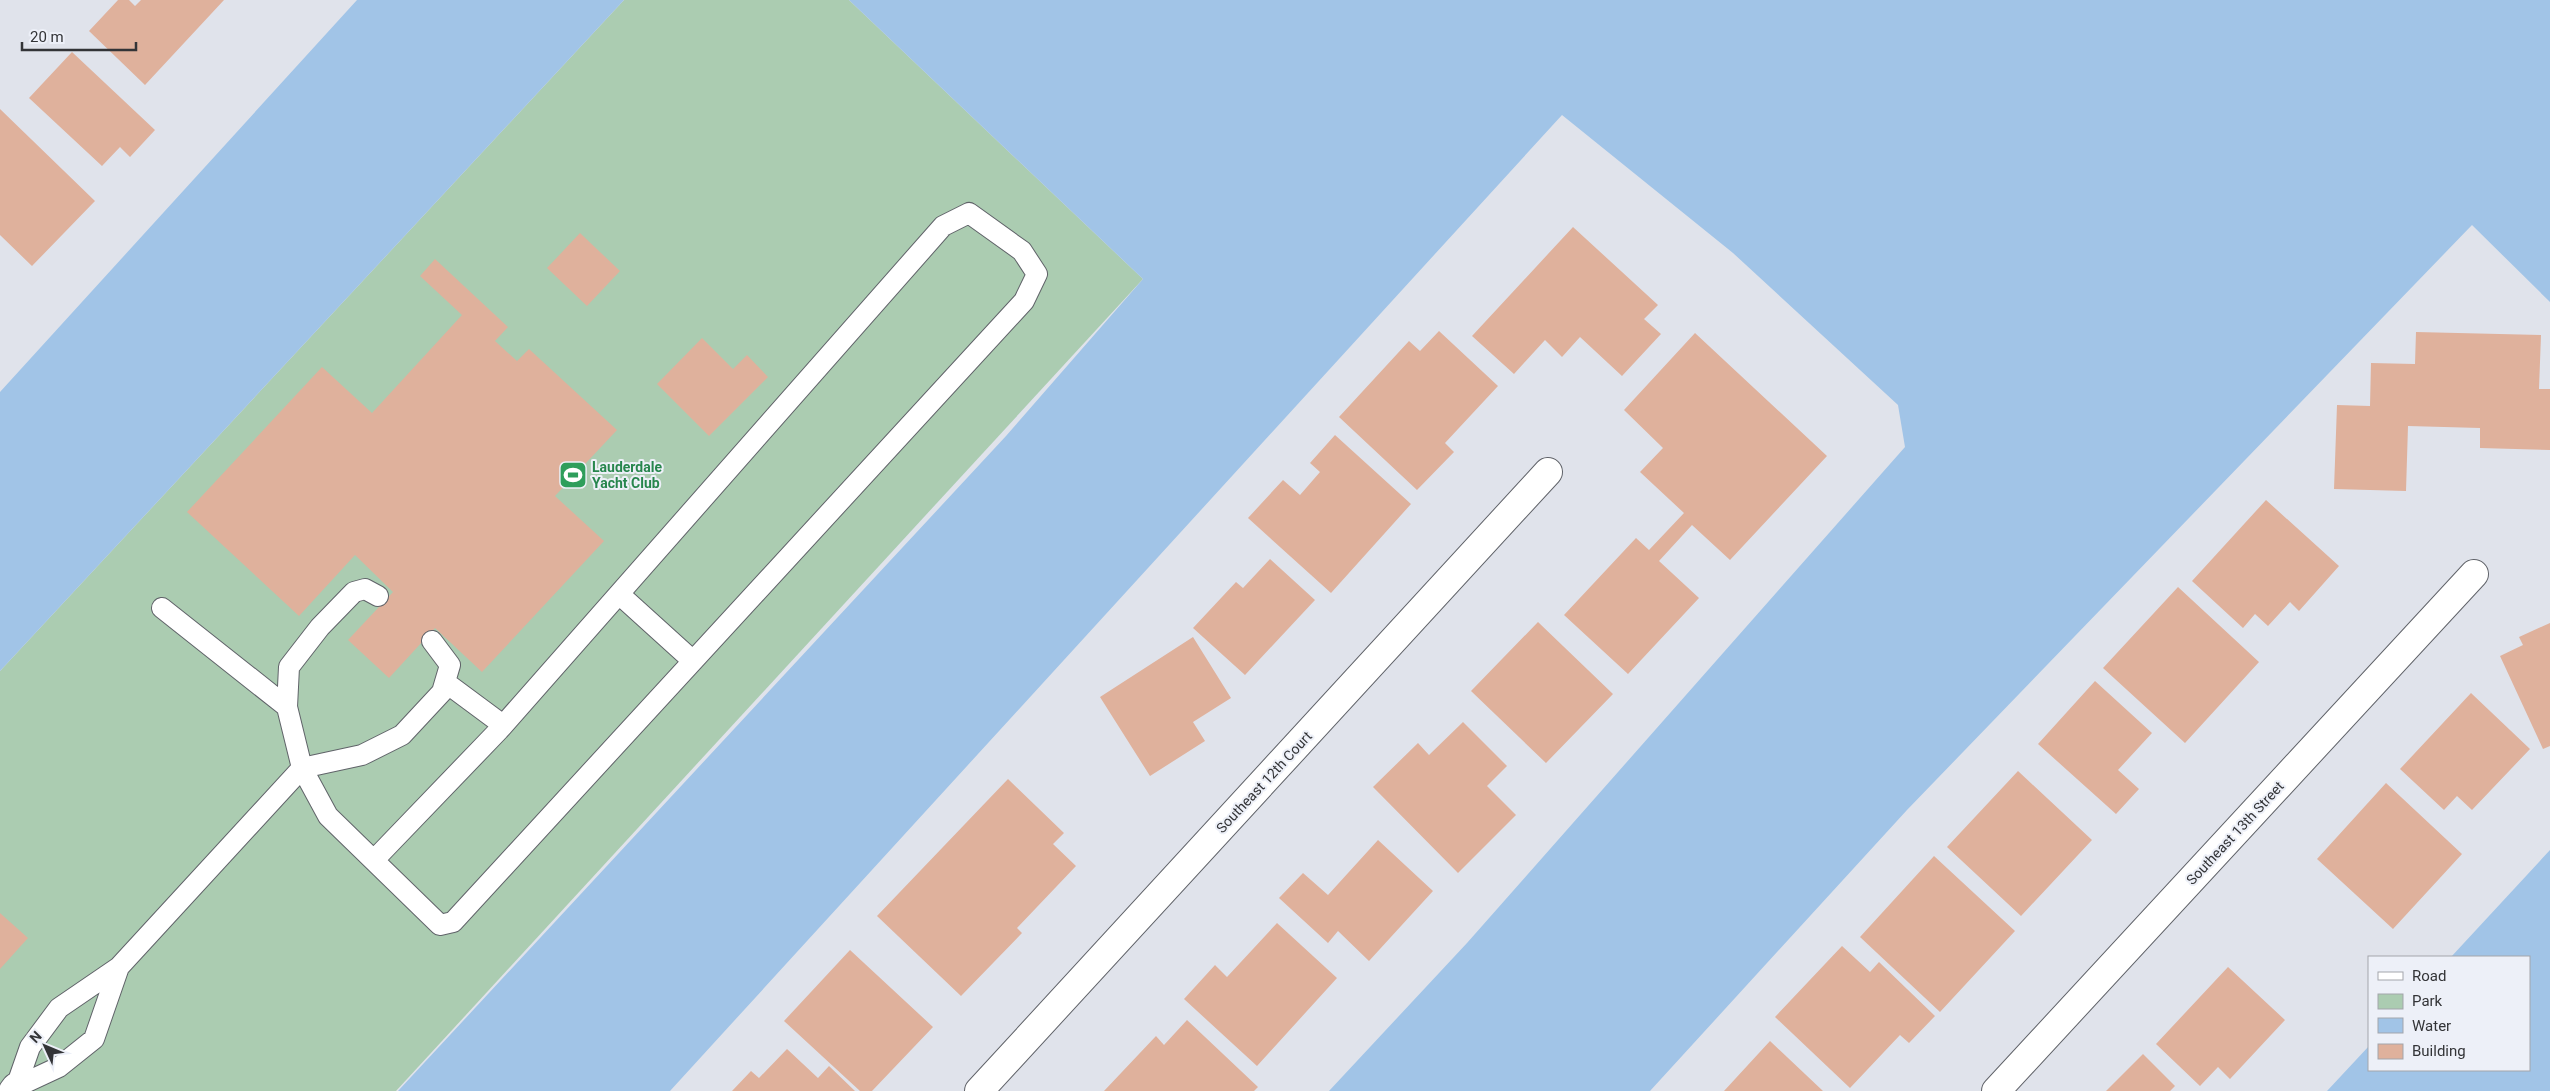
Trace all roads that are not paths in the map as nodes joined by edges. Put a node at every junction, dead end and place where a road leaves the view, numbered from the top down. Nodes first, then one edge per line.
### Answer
1 (1548, 472) dead end
2 (2474, 574) dead end
3 (619, 594) junction
4 (378, 596) dead end
5 (162, 608) dead end
6 (432, 640) dead end
7 (693, 661) junction
8 (445, 682) junction
9 (287, 706) junction
10 (503, 725) junction
11 (302, 768) junction
12 (374, 860) junction
13 (119, 967) junction
14 (14, 1089) edge
15 (980, 1091) edge
16 (1996, 1091) edge

1 - 15 street, Southeast 12th Court
2 - 16 street, Southeast 13th Street
3 - 7 lane
3 - 7 lane
3 - 10 lane
4 - 9 lane
5 - 9 lane
6 - 8 lane
7 - 12 lane
8 - 10 lane
8 - 11 lane
9 - 11 lane
10 - 12 lane
11 - 12 lane
11 - 13 lane
13 - 14 lane
13 - 14 lane

